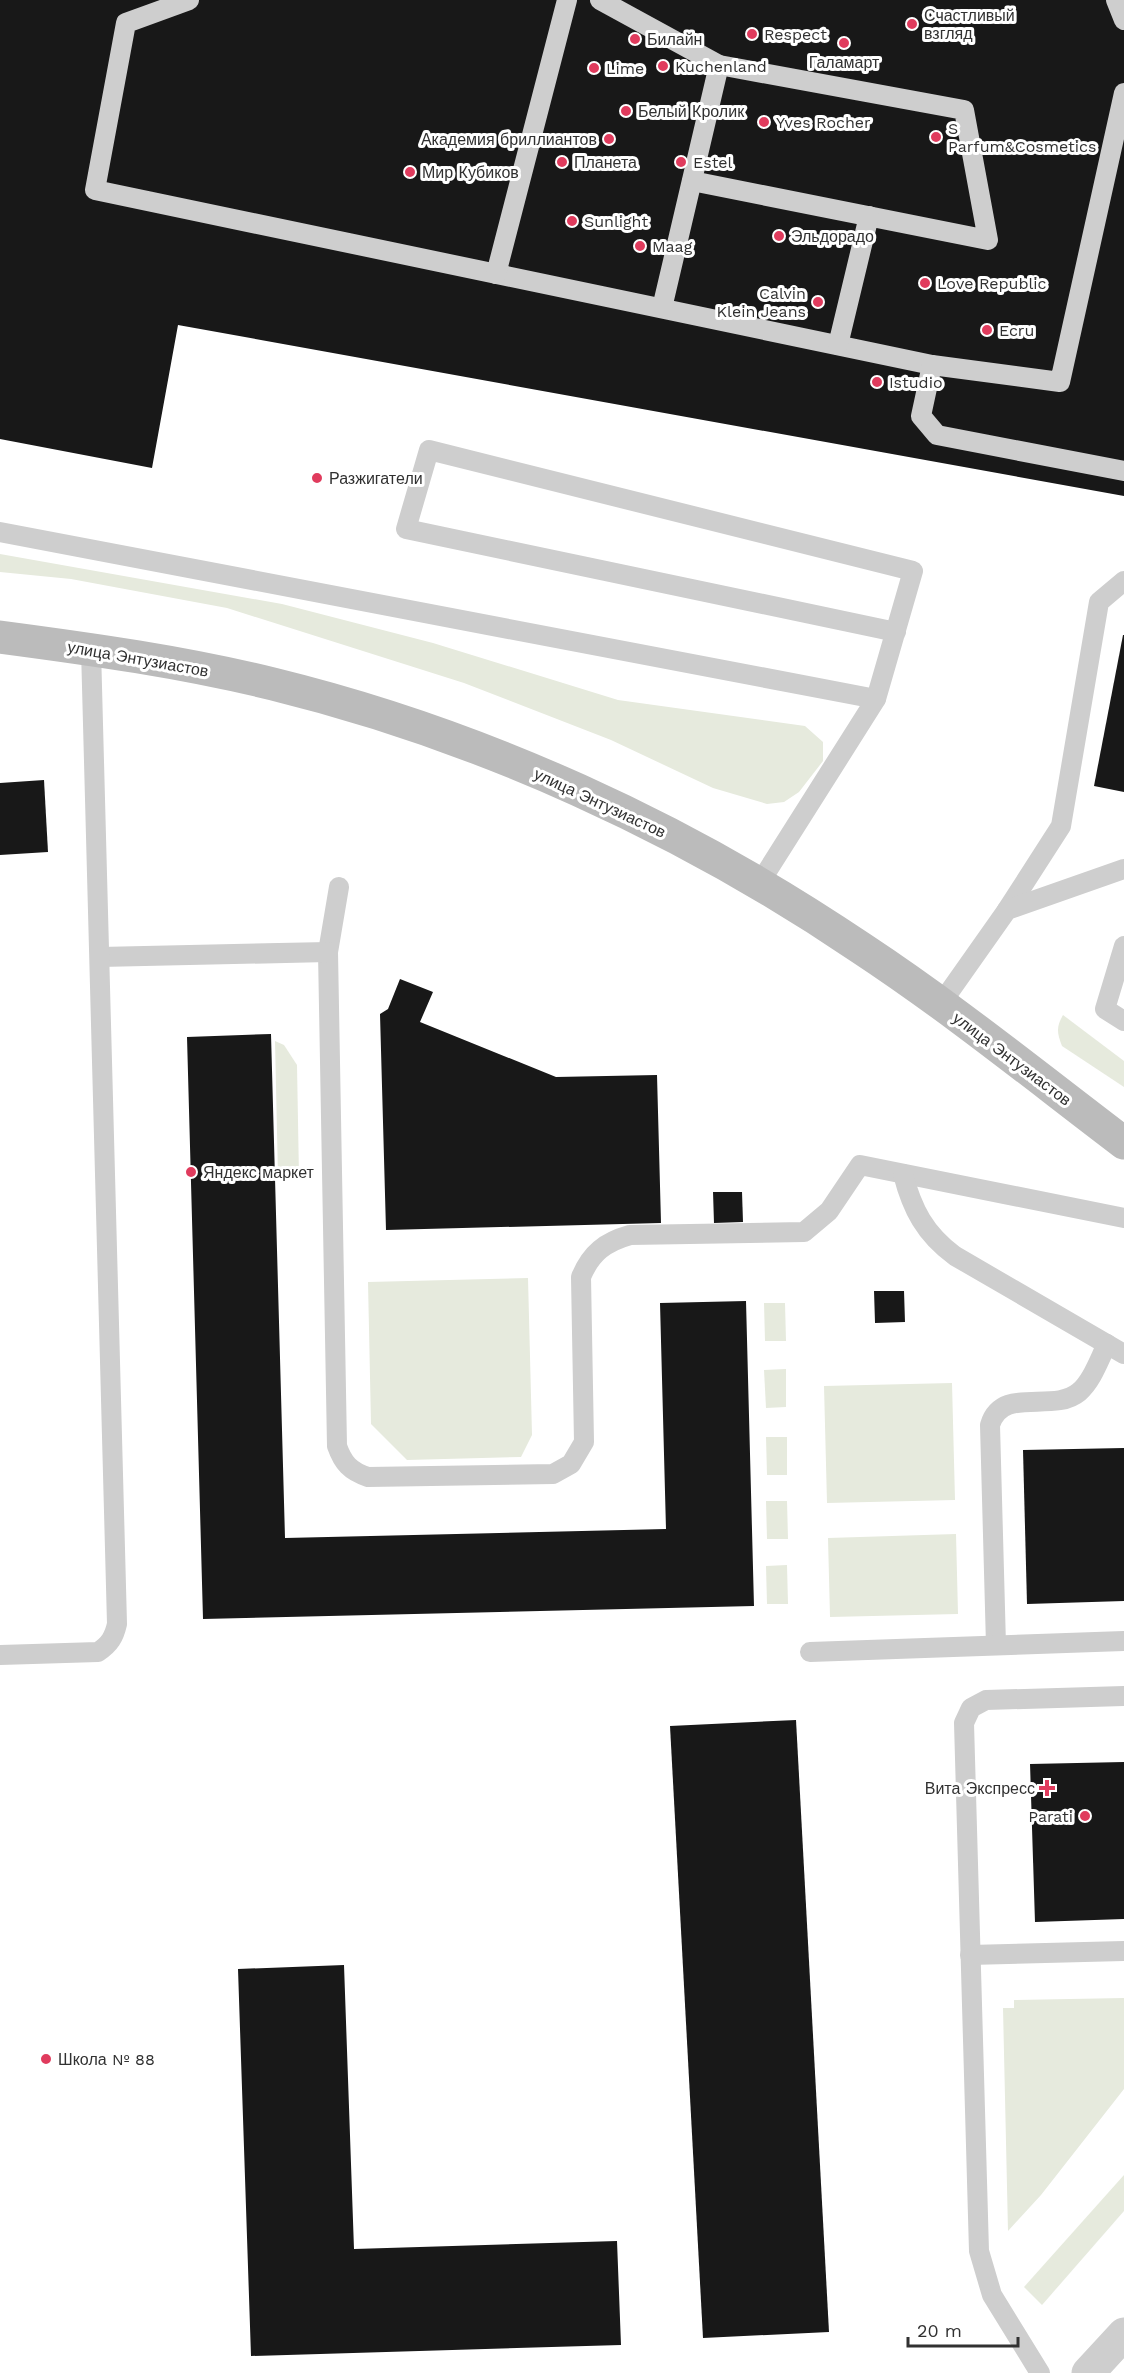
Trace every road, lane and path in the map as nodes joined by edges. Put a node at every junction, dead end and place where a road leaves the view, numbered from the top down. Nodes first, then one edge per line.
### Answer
1 (189, 0) edge
2 (567, 0) edge
3 (600, 0) edge
4 (1116, 0) edge
5 (1124, 20) edge
6 (719, 65) junction
7 (1124, 93) edge
8 (692, 181) junction
9 (869, 216) junction
10 (496, 274) junction
11 (662, 309) junction
12 (838, 345) junction
13 (932, 365) junction
14 (1124, 471) edge
15 (0, 532) edge
16 (1124, 581) edge
17 (896, 632) junction
18 (0, 638) edge
19 (91, 649) junction
20 (876, 699) junction
21 (1124, 869) edge
22 (759, 884) junction
23 (339, 887) dead end
24 (1007, 910) junction
25 (1124, 946) edge
26 (328, 952) junction
27 (100, 957) junction
28 (940, 1005) junction
29 (1124, 1022) edge
30 (1124, 1143) edge
31 (903, 1174) junction
32 (1124, 1218) edge
33 (1115, 1349) edge
34 (1124, 1641) edge
35 (996, 1645) junction
36 (810, 1652) dead end
37 (0, 1656) edge
38 (1124, 1696) edge
39 (1124, 1951) edge
40 (970, 1955) junction
41 (1124, 2334) edge
42 (1040, 2373) edge
43 (1088, 2373) edge

1 - 10 lane
2 - 10 lane
3 - 6 lane
4 - 5 lane
6 - 8 lane
6 - 9 lane
7 - 13 lane
8 - 9 lane
8 - 11 lane
9 - 12 lane
10 - 11 lane
11 - 12 lane
12 - 13 lane
13 - 14 lane
15 - 20 lane
16 - 24 lane
17 - 17 lane
17 - 20 lane
18 - 19 main road, улица Энтузиастов
19 - 22 main road, улица Энтузиастов
19 - 27 lane
20 - 22 lane
21 - 24 lane
22 - 28 main road, улица Энтузиастов
23 - 26 lane
24 - 28 lane
25 - 29 lane
26 - 27 lane
26 - 31 lane
27 - 37 lane
28 - 30 main road, улица Энтузиастов
31 - 32 lane
31 - 33 lane
33 - 35 lane
34 - 35 lane
35 - 36 lane
38 - 40 lane
39 - 40 lane
40 - 42 lane
41 - 43 street

